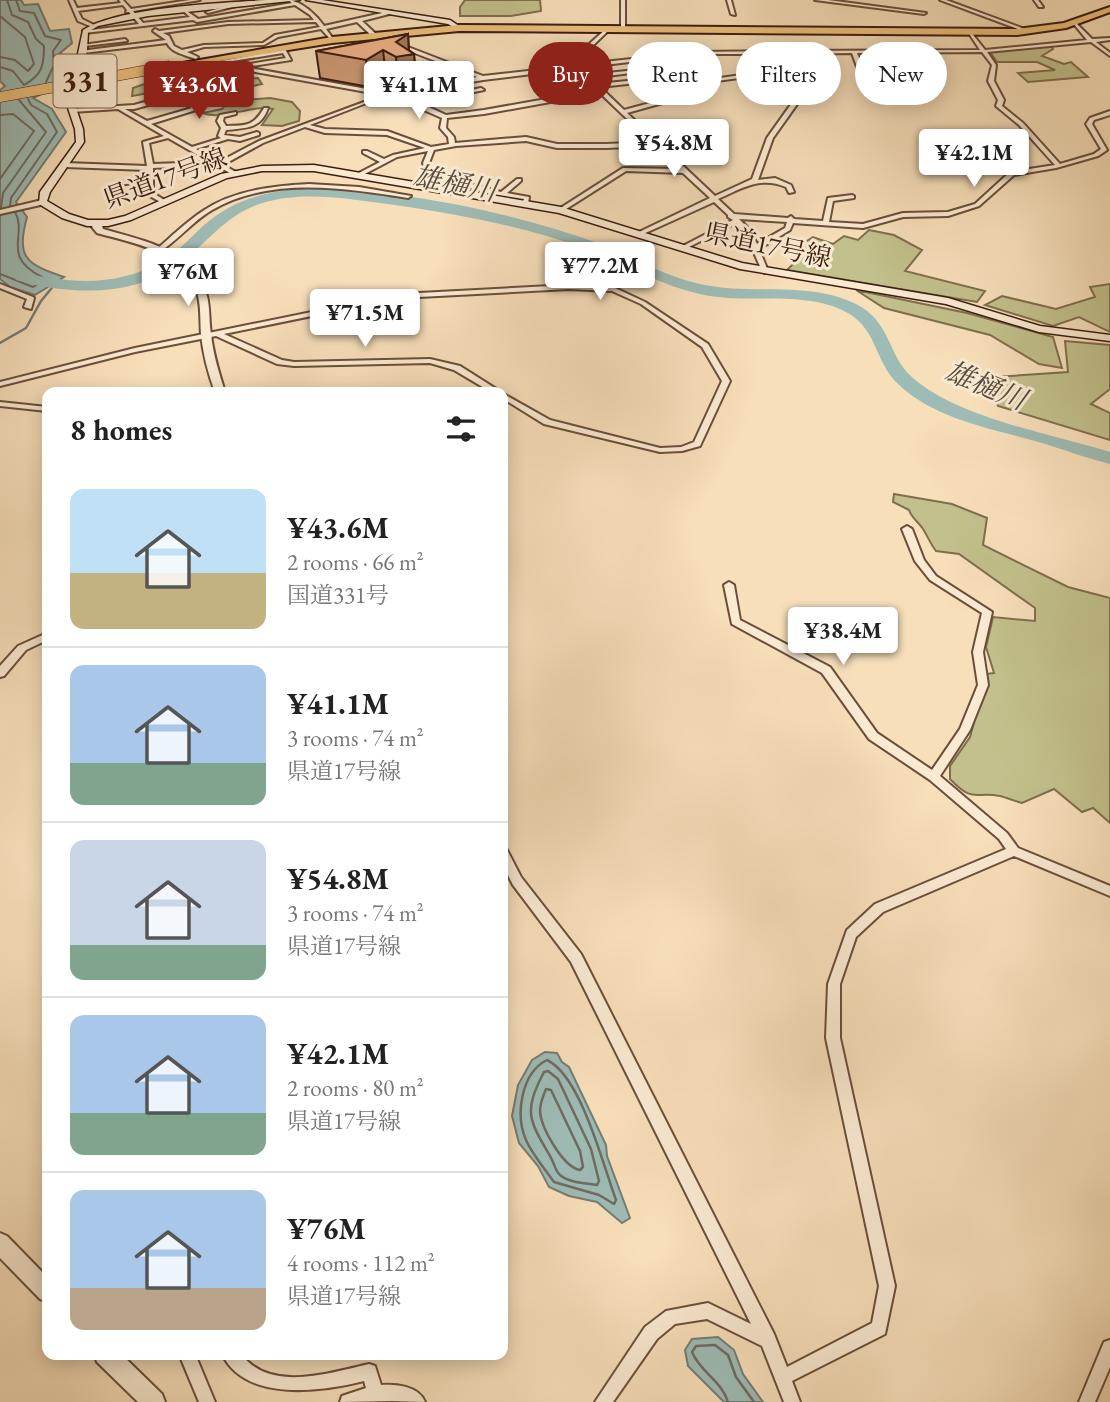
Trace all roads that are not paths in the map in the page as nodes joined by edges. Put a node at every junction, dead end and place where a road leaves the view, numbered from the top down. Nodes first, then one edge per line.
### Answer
1 (71, 0) edge
2 (104, 0) edge
3 (198, 0) edge
4 (283, 0) edge
5 (309, 0) edge
6 (315, 0) edge
7 (622, 0) edge
8 (729, 0) edge
9 (817, 0) edge
10 (942, 0) edge
11 (1036, 0) edge
12 (154, 1) edge
13 (91, 2) dead end
14 (121, 3) edge
15 (294, 3) edge
16 (1041, 6) dead end
17 (165, 8) junction
18 (1110, 9) edge
19 (75, 10) junction
20 (391, 12) junction
21 (924, 13) dead end
22 (131, 14) junction
23 (733, 14) dead end
24 (194, 18) junction
25 (320, 21) junction
26 (359, 21) junction
27 (1074, 23) junction
28 (92, 25) junction
29 (143, 25) junction
30 (325, 28) junction
31 (459, 28) junction
32 (607, 29) junction
33 (623, 29) junction
34 (1028, 31) junction
35 (85, 32) junction
36 (970, 32) junction
37 (161, 33) junction
38 (373, 35) junction
39 (1110, 39) edge
40 (332, 40) junction
41 (143, 41) junction
42 (169, 41) junction
43 (1091, 41) junction
44 (594, 42) edge
45 (84, 49) junction
46 (249, 49) junction
47 (283, 49) junction
48 (986, 51) junction
49 (180, 52) junction
50 (736, 52) edge
51 (841, 52) edge
52 (854, 52) joint
53 (1110, 55) edge
54 (196, 58) dead end
55 (613, 63) edge
56 (244, 66) dead end
57 (528, 73) edge
58 (736, 77) edge
59 (484, 78) junction
60 (481, 90) dead end
61 (176, 94) dead end
62 (392, 94) junction
63 (0, 97) edge
64 (130, 98) dead end
65 (164, 99) junction
66 (613, 101) edge
67 (412, 103) junction
68 (141, 105) junction
69 (530, 105) edge
70 (794, 105) edge
71 (119, 108) junction
72 (266, 109) dead end
73 (72, 110) junction
74 (624, 112) junction
75 (234, 113) dead end
76 (1110, 113) edge
77 (445, 117) junction
78 (148, 123) junction
79 (306, 125) junction
80 (223, 127) junction
81 (210, 129) dead end
82 (257, 134) dead end
83 (170, 135) junction
84 (226, 138) junction
85 (652, 138) junction
86 (452, 145) junction
87 (193, 148) junction
88 (432, 149) junction
89 (365, 152) dead end
90 (383, 161) junction
91 (217, 164) junction
92 (65, 165) junction
93 (1058, 165) junction
94 (150, 167) junction
95 (685, 171) junction
96 (234, 173) junction
97 (357, 176) junction
98 (150, 179) junction
99 (519, 180) dead end
100 (119, 183) dead end
101 (752, 183) junction
102 (791, 192) dead end
103 (502, 194) junction
104 (408, 196) dead end
105 (852, 197) dead end
106 (715, 201) junction
107 (42, 202) junction
108 (164, 202) junction
109 (525, 204) junction
110 (561, 210) junction
111 (0, 212) edge
112 (733, 218) junction
113 (791, 218) junction
114 (826, 222) junction
115 (98, 224) junction
116 (639, 234) junction
117 (683, 248) junction
118 (755, 248) junction
119 (159, 250) junction
120 (765, 271) junction
121 (0, 286) edge
122 (28, 307) dead end
123 (212, 336) junction
124 (1110, 338) edge
125 (0, 384) edge
126 (218, 387) edge
127 (489, 387) edge
128 (508, 399) edge
129 (0, 404) edge
130 (42, 408) edge
131 (907, 529) dead end
132 (729, 585) dead end
133 (42, 638) edge
134 (0, 673) edge
135 (934, 777) junction
136 (1014, 851) junction
137 (508, 863) edge
138 (1110, 891) edge
139 (0, 1243) edge
140 (42, 1287) edge
141 (768, 1340) junction
142 (1110, 1348) edge
143 (111, 1360) edge
144 (189, 1360) edge
145 (232, 1360) edge
146 (782, 1378) junction
147 (375, 1391) junction
148 (154, 1402) edge
149 (206, 1402) edge
150 (348, 1402) edge
151 (417, 1402) edge
152 (603, 1402) edge
153 (792, 1402) edge
154 (1087, 1402) edge

1 - 19 street
2 - 13 street
3 - 17 street
4 - 15 main road
4 - 24 main road
5 - 6 main road
6 - 15 street
6 - 20 main road
7 - 33 street
8 - 23 street
9 - 21 street
10 - 34 street
11 - 16 street
12 - 14 street
12 - 17 street
14 - 19 street
14 - 22 street
15 - 24 street
15 - 25 street
17 - 22 main road
17 - 24 main road
18 - 27 highway, 331
19 - 28 street
20 - 26 street
20 - 31 main road
22 - 28 main road
22 - 29 street
24 - 25 street
24 - 29 street
24 - 37 street
25 - 30 street
26 - 30 street
26 - 38 street
27 - 34 highway, 331
27 - 43 street
28 - 35 main road
29 - 35 street
29 - 37 street
30 - 40 street
30 - 46 street
31 - 32 highway, 331
31 - 38 highway, 331
32 - 33 highway, 331
32 - 44 street
33 - 36 highway, 331
34 - 36 highway, 331
35 - 45 main road, 県道17号線
36 - 48 street
37 - 41 street
37 - 42 street
38 - 40 highway, 331
38 - 59 street
39 - 43 street
40 - 47 highway, 331
41 - 42 street
41 - 45 street
42 - 49 street
43 - 48 street
43 - 53 street
45 - 73 main road, 県道17号線
46 - 47 highway, 331
46 - 49 street
46 - 63 highway, 331, bridge
47 - 56 street
47 - 62 street
48 - 52 street
48 - 93 street
49 - 54 street
50 - 55 street
51 - 52 street
57 - 59 street
58 - 74 street
59 - 62 street
60 - 67 street
61 - 65 street
62 - 67 street
62 - 79 street
64 - 68 street
65 - 68 street
65 - 78 street
66 - 74 street
67 - 77 street
68 - 71 street
69 - 77 street
70 - 101 street
71 - 73 street
71 - 78 street
72 - 80 street
73 - 92 main road, 県道17号線
74 - 85 street
75 - 80 street
76 - 93 street
77 - 86 street
78 - 83 street
79 - 88 street
79 - 91 street
80 - 81 street
80 - 84 street
82 - 84 street
83 - 87 street
83 - 94 street
84 - 87 street
85 - 86 street
85 - 95 street
86 - 88 street
87 - 91 street
88 - 90 street
88 - 103 street
89 - 90 street
90 - 97 street
91 - 94 street
91 - 96 street
92 - 94 street
92 - 107 main road, 県道17号線
93 - 114 street
94 - 98 street
95 - 106 street
95 - 110 street
96 - 97 main road, 県道17号線
96 - 108 main road, 県道17号線
97 - 109 main road, 県道17号線
98 - 100 street
98 - 108 street
99 - 103 street
101 - 102 street
101 - 106 street
103 - 109 street
104 - 119 street
105 - 114 street
106 - 112 street
106 - 116 street
107 - 111 street
107 - 115 main road, 県道17号線
108 - 115 main road, 県道17号線
109 - 110 main road, 県道17号線
110 - 116 main road, 県道17号線
112 - 113 street
112 - 117 street
112 - 118 street
113 - 114 street
113 - 118 street
115 - 119 street
116 - 117 main road, 県道17号線
117 - 120 main road, 県道17号線
118 - 120 street
119 - 123 street
120 - 124 main road, 県道17号線
121 - 122 street
123 - 125 street
123 - 126 street
123 - 127 street
123 - 128 street
129 - 130 street
131 - 135 street
132 - 135 street
133 - 134 street
135 - 136 street
136 - 138 street
136 - 146 street
137 - 141 street
139 - 140 street
141 - 146 street
141 - 152 street
142 - 154 street
143 - 148 street
144 - 149 street
145 - 147 street
146 - 153 street
147 - 150 street
147 - 151 street

